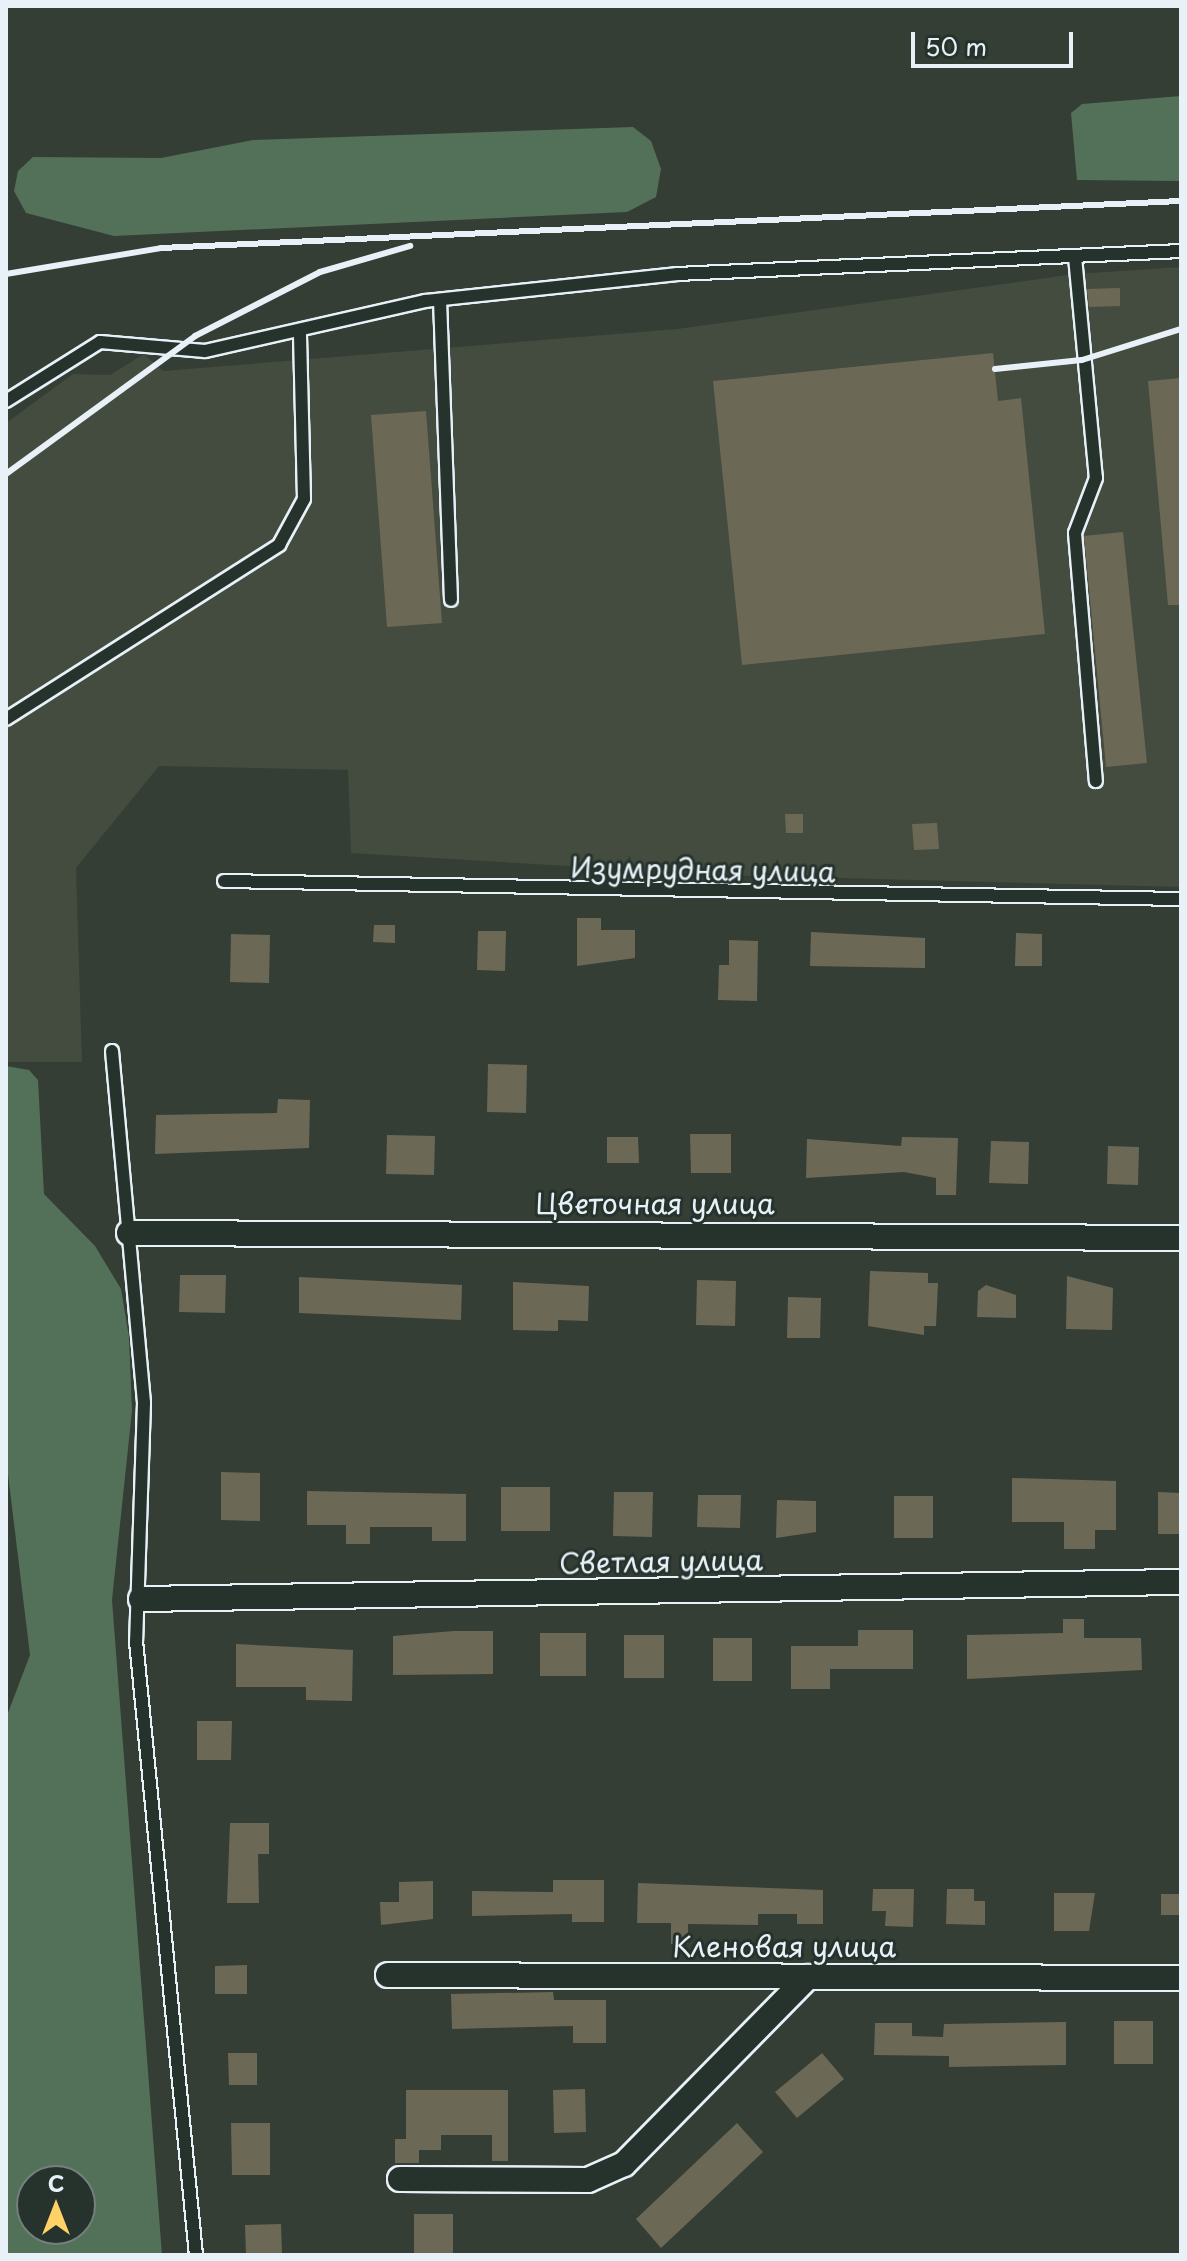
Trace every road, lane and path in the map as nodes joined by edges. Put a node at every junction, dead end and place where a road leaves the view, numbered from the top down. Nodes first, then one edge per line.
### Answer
1 (1181, 251) edge
2 (1075, 257) junction
3 (440, 300) junction
4 (300, 332) junction
5 (6, 401) edge
6 (451, 600) dead end
7 (6, 719) edge
8 (1096, 781) dead end
9 (224, 881) dead end
10 (1181, 899) edge
11 (112, 1051) dead end
12 (129, 1233) junction
13 (1181, 1238) edge
14 (1181, 1582) edge
15 (141, 1599) junction
16 (388, 1975) dead end
17 (808, 1977) junction
18 (1181, 1978) edge
19 (400, 2179) dead end
20 (196, 2255) edge

1 - 2 lane
2 - 3 lane
2 - 8 lane
3 - 4 lane
3 - 6 lane
4 - 5 lane
4 - 7 lane
9 - 10 lane, Изумрудная улица
11 - 12 lane
12 - 13 street, Цветочная улица
12 - 15 lane
14 - 15 street, Светлая улица
15 - 20 lane
16 - 17 street, Кленовая улица
17 - 18 street, Кленовая улица
17 - 19 street

